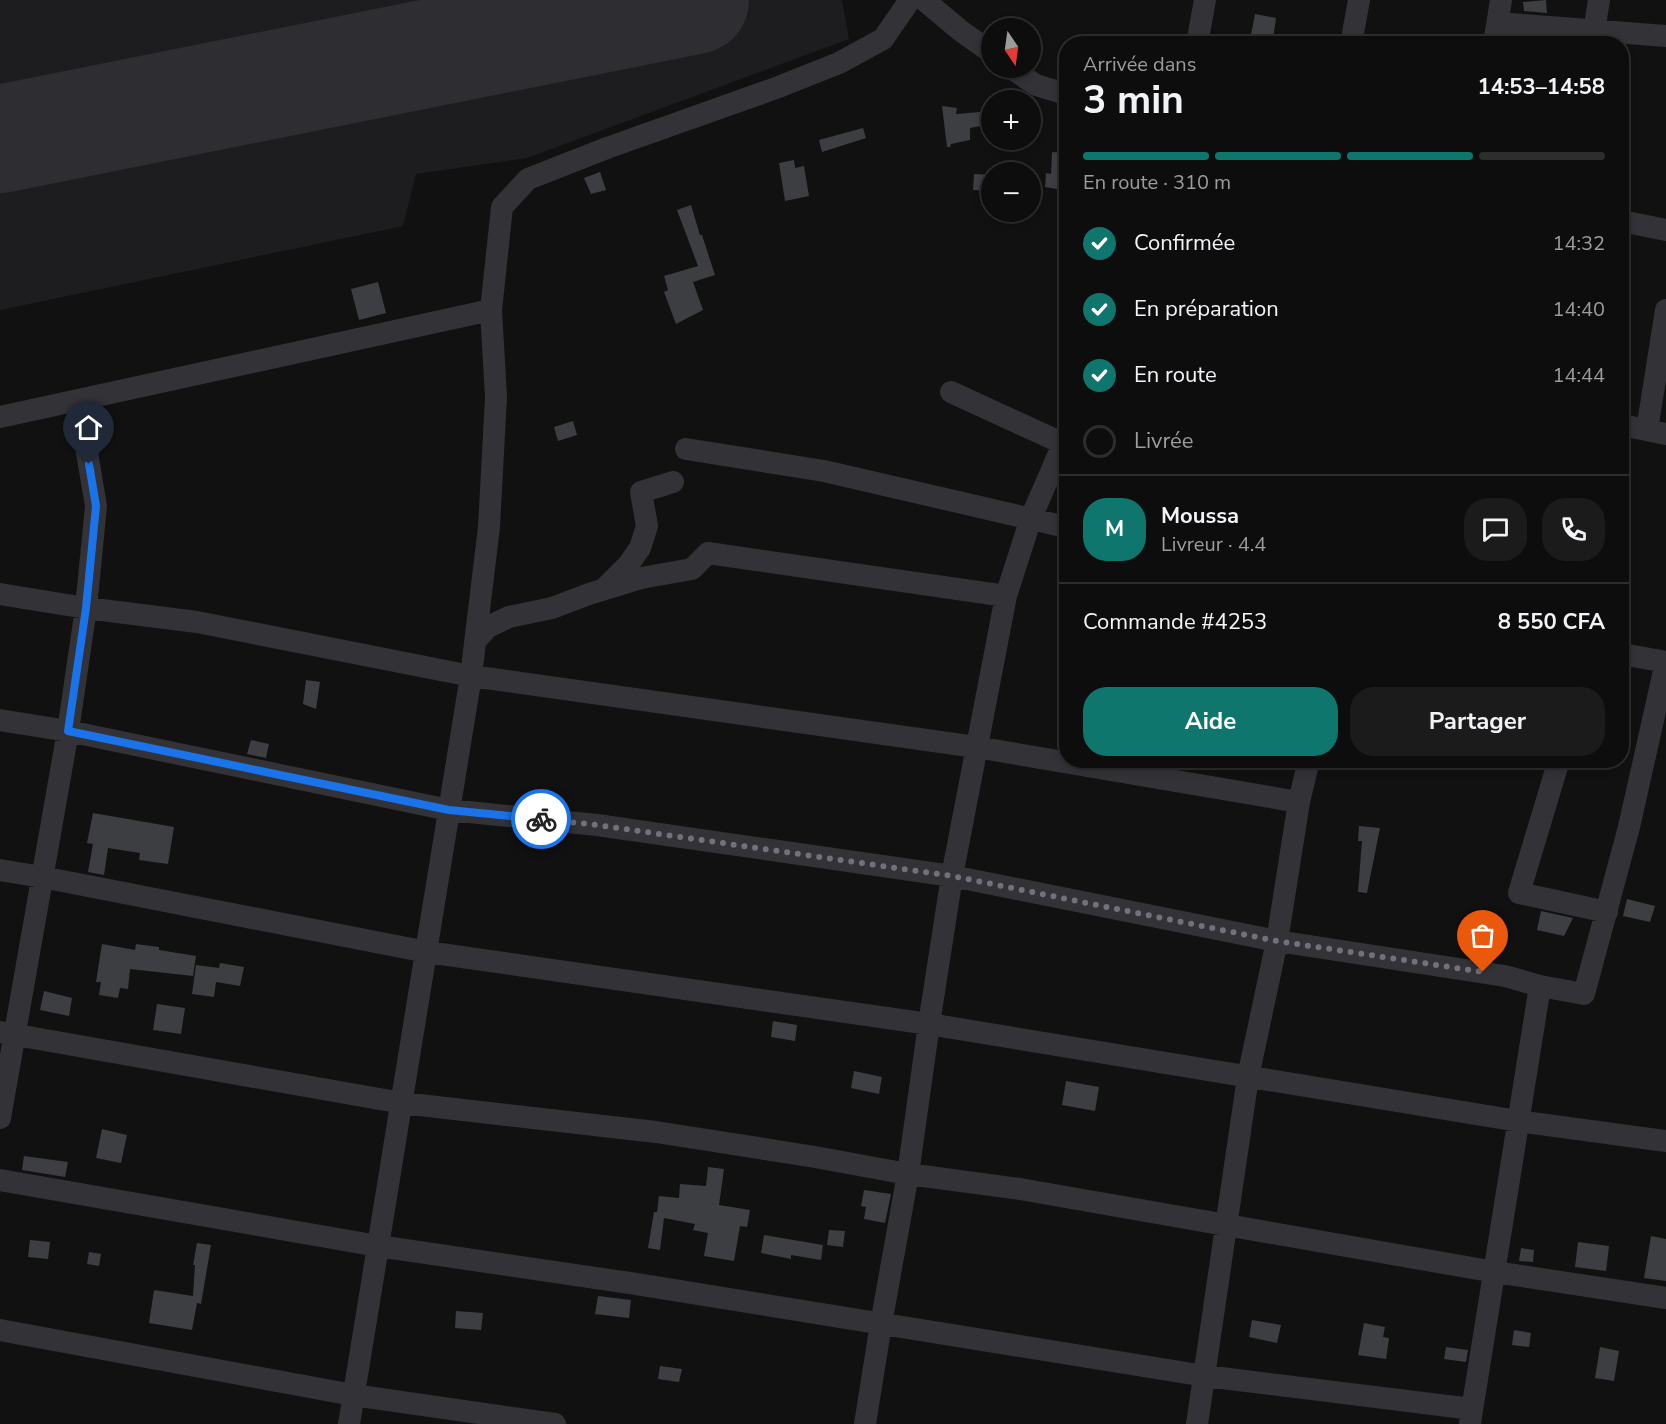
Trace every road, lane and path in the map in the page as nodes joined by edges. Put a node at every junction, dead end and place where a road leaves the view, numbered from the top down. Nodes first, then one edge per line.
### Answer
1 (909, 0) edge
2 (924, 0) edge
3 (1205, 0) edge
4 (1359, 0) edge
5 (1501, 0) edge
6 (1599, 0) edge
7 (1496, 33) edge
8 (1198, 36) edge
9 (1352, 36) edge
10 (1569, 36) edge
11 (1593, 36) edge
12 (1666, 36) edge
13 (1629, 37) edge
14 (981, 46) edge
15 (1026, 78) edge
16 (1059, 92) edge
17 (1629, 222) edge
18 (1666, 230) edge
19 (1666, 309) edge
20 (491, 310) junction
21 (951, 392) dead end
22 (78, 400) junction
23 (0, 417) edge
24 (1629, 426) edge
25 (1657, 432) edge
26 (1059, 438) edge
27 (686, 448) dead end
28 (1059, 455) edge
29 (673, 482) dead end
30 (1031, 518) junction
31 (1059, 525) edge
32 (603, 590) junction
33 (0, 594) edge
34 (1006, 596) junction
35 (86, 608) junction
36 (476, 640) junction
37 (1629, 655) edge
38 (1666, 662) edge
39 (471, 676) junction
40 (0, 720) edge
41 (68, 731) junction
42 (976, 747) junction
43 (1059, 761) edge
44 (1099, 768) edge
45 (1307, 768) edge
46 (1557, 768) edge
47 (1299, 802) junction
48 (449, 810) junction
49 (0, 870) edge
50 (952, 876) junction
51 (42, 877) junction
52 (1607, 912) junction
53 (1277, 941) junction
54 (426, 952) junction
55 (1540, 986) junction
56 (929, 1024) junction
57 (8, 1033) edge
58 (1248, 1077) junction
59 (402, 1103) junction
60 (0, 1118) edge
61 (1518, 1121) junction
62 (1666, 1141) edge
63 (908, 1174) junction
64 (0, 1180) edge
65 (1228, 1224) junction
66 (378, 1246) junction
67 (1495, 1272) junction
68 (1666, 1298) edge
69 (880, 1324) junction
70 (0, 1330) edge
71 (1205, 1376) junction
72 (353, 1395) junction
73 (1471, 1417) edge
74 (349, 1424) edge
75 (555, 1424) edge
76 (865, 1424) edge
77 (1197, 1424) edge

1 - 20 street
2 - 14 street
3 - 8 street
4 - 9 street
5 - 7 street
6 - 11 street
7 - 10 street
12 - 13 street
15 - 16 street
17 - 18 street
19 - 25 street
20 - 22 street
20 - 36 street
21 - 26 street
22 - 23 street
22 - 35 street
24 - 25 street
27 - 30 street
28 - 30 street
29 - 32 street
30 - 31 street
30 - 34 street
32 - 34 street
32 - 36 street
33 - 35 street
34 - 42 street
35 - 39 street
35 - 41 street
36 - 39 street
37 - 38 street
38 - 52 street
39 - 42 street
39 - 48 street
40 - 41 street
41 - 48 street
41 - 51 street
42 - 43 street
42 - 50 street
44 - 47 street
45 - 47 street
46 - 52 street
47 - 53 street
48 - 50 street
48 - 54 street
49 - 51 street
50 - 53 street
50 - 56 street
51 - 54 street
51 - 57 street
52 - 55 street
53 - 55 street
53 - 58 street
54 - 56 street
54 - 59 street
55 - 61 street
56 - 58 street
56 - 63 street
57 - 59 street
57 - 60 street
58 - 61 street
58 - 65 street
59 - 63 street
59 - 66 street
61 - 62 street
61 - 67 street
63 - 65 street
63 - 69 street
64 - 66 street
65 - 67 street
65 - 71 street
66 - 69 street
66 - 72 street
67 - 68 street
67 - 73 street
69 - 71 street
69 - 76 street
70 - 72 street
71 - 73 street
71 - 77 street
72 - 74 street
72 - 75 street

